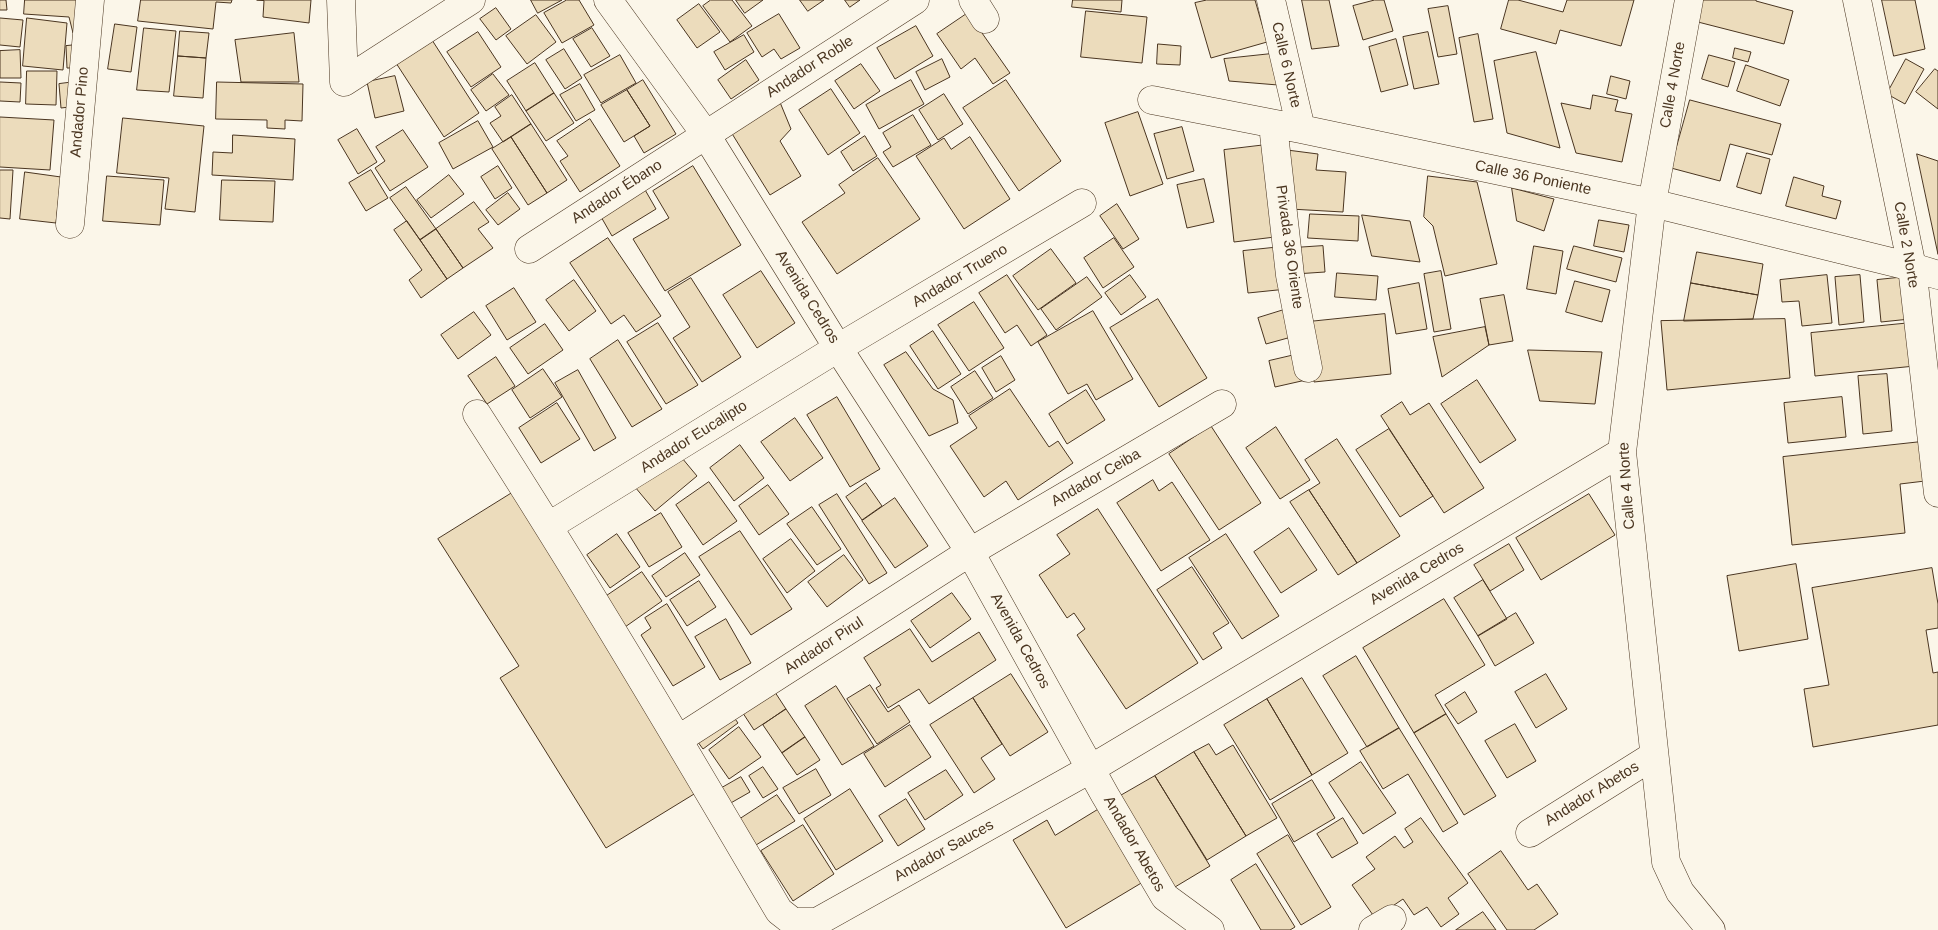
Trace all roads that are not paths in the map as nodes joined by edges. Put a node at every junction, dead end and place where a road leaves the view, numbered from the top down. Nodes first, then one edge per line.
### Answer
1 (90, 0) edge
2 (341, 0) edge
3 (471, 0) edge
4 (608, 0) edge
5 (915, 0) edge
6 (1271, 0) edge
7 (1689, 0) edge
8 (1857, 0) edge
9 (1152, 100) dead end
10 (1273, 125) junction
11 (1301, 130) junction
12 (706, 135) junction
13 (1652, 202) junction
14 (1082, 203) dead end
15 (70, 224) dead end
16 (529, 249) dead end
17 (1912, 267) junction
18 (1938, 275) edge
19 (838, 348) junction
20 (1308, 368) dead end
21 (1222, 404) dead end
22 (477, 414) dead end
23 (1622, 452) junction
24 (1938, 494) edge
25 (549, 526) junction
26 (970, 552) junction
27 (679, 739) junction
28 (1653, 756) junction
29 (1092, 768) junction
30 (1530, 833) dead end
31 (1210, 930) edge
32 (1711, 930) edge

1 - 15 street, Andador Pino
2 - 3 street
4 - 12 street, Avenida Cedros
5 - 12 street, Andador Roble
6 - 11 street, Calle 6 Norte
7 - 13 street, Calle 4 Norte
8 - 17 street, Calle 2 Norte
9 - 10 street, Calle 36 Poniente
10 - 11 street, Calle 36 Poniente
10 - 20 street, Privada 36 Oriente
11 - 13 street, Calle 36 Poniente
12 - 16 street, Andador Ébano
12 - 19 street, Avenida Cedros
13 - 17 street, Calle 36 Poniente
13 - 23 street, Calle 4 Norte
14 - 19 street, Andador Trueno
17 - 18 street, Calle 36 Poniente
17 - 24 street, Calle 2 Norte
19 - 25 street, Andador Eucalipto
19 - 26 street, Avenida Cedros
21 - 26 street, Andador Ceiba
22 - 25 street
23 - 28 street, Calle 4 Norte
23 - 29 street, Avenida Cedros
25 - 27 street
26 - 27 street, Andador Pirul
26 - 29 street, Avenida Cedros
27 - 29 street, Andador Sauces
28 - 30 street, Andador Abetos
28 - 32 street, Calle 4 Norte
29 - 31 street, Andador Abetos

